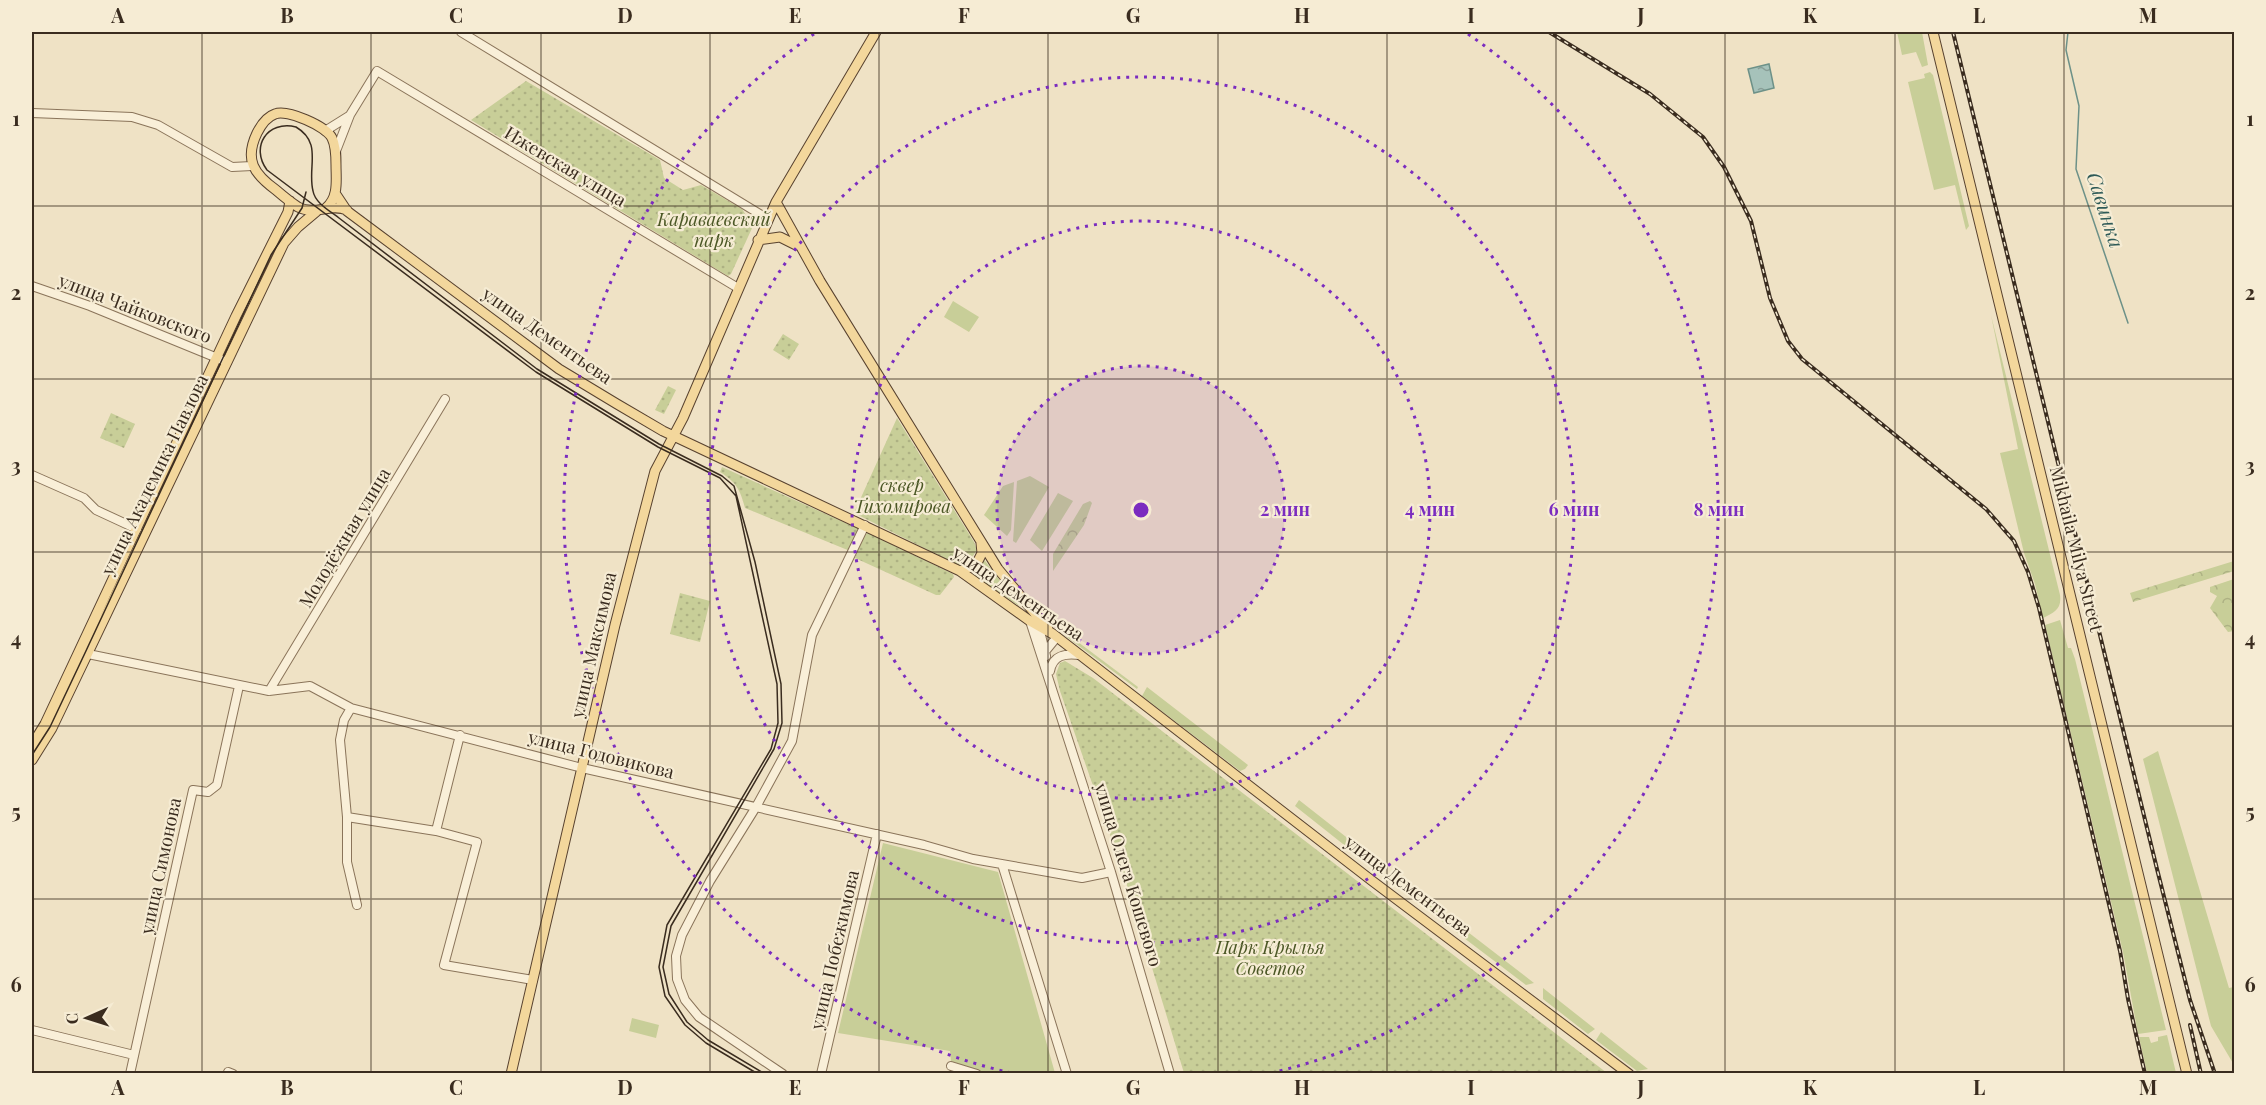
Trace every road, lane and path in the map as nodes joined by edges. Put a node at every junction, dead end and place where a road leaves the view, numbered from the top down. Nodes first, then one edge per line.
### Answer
1 (461, 32) edge
2 (876, 32) edge
3 (1933, 32) edge
4 (32, 113) edge
5 (350, 115) junction
6 (325, 130) junction
7 (336, 151) junction
8 (252, 166) junction
9 (335, 193) junction
10 (290, 201) junction
11 (776, 202) junction
12 (322, 209) junction
13 (347, 211) junction
14 (768, 219) junction
15 (758, 240) junction
16 (804, 254) junction
17 (32, 286) edge
18 (738, 288) junction
19 (216, 357) junction
20 (227, 362) junction
21 (445, 399) dead end
22 (674, 435) junction
23 (32, 475) edge
24 (865, 525) junction
25 (137, 529) junction
26 (980, 541) junction
27 (960, 571) junction
28 (1035, 622) junction
29 (1055, 636) junction
30 (88, 654) junction
31 (1042, 655) junction
32 (1080, 655) junction
33 (1050, 671) junction
34 (239, 686) junction
35 (1052, 687) junction
36 (269, 691) junction
37 (351, 708) junction
38 (460, 735) junction
39 (32, 745) edge
40 (32, 760) edge
41 (582, 768) junction
42 (756, 807) junction
43 (347, 817) junction
44 (436, 831) junction
45 (877, 834) junction
46 (1002, 864) junction
47 (1111, 872) junction
48 (357, 906) dead end
49 (533, 980) junction
50 (32, 1030) edge
51 (134, 1054) junction
52 (951, 1066) dead end
53 (130, 1074) edge
54 (511, 1074) edge
55 (783, 1074) edge
56 (821, 1074) edge
57 (977, 1074) edge
58 (1067, 1074) edge
59 (1170, 1074) edge
60 (1629, 1074) edge
61 (2187, 1074) edge

1 - 14 street
2 - 11 main road, улица Максимова
3 - 61 main road, Mikhaila Milya Street
4 - 8 street
5 - 6 street
5 - 7 street
5 - 18 street, Ижевская улица
6 - 7 main road
6 - 8 main road
7 - 9 main road
8 - 10 main road, улица Дементьева
9 - 12 main road
9 - 13 main road, улица Дементьева
10 - 12 main road, улица Дементьева
10 - 19 main road, улица Академика Павлова
11 - 14 main road, улица Максимова
11 - 16 main road
12 - 13 main road, улица Дементьева
12 - 20 main road, улица Академика Павлова
13 - 22 main road, улица Дементьева
14 - 15 main road, улица Максимова
15 - 16 main road
15 - 18 main road, улица Максимова
16 - 26 main road
17 - 19 street, улица Чайковского
18 - 22 main road, улица Максимова
19 - 20 street, улица Чайковского
19 - 25 main road, улица Академика Павлова
20 - 30 main road, улица Академика Павлова
21 - 36 street, Молодёжная улица
22 - 24 main road, улица Дементьева
22 - 41 main road, улица Максимова
23 - 25 street
24 - 27 main road, улица Дементьева
24 - 42 street
25 - 39 main road, улица Академика Павлова
26 - 27 main road
26 - 28 main road
27 - 28 main road, улица Дементьева
28 - 29 main road, улица Дементьева
28 - 31 street, улица Олега Кошевого
29 - 31 street
29 - 32 main road, улица Дементьева
30 - 34 street, улица Годовикова
30 - 40 main road, улица Академика Павлова
31 - 33 street, улица Олега Кошевого
31 - 35 street, улица Олега Кошевого
32 - 33 street
32 - 60 main road, улица Дементьева
33 - 35 street, улица Олега Кошевого
34 - 36 street, улица Годовикова
34 - 51 street, улица Симонова
35 - 47 street, улица Олега Кошевого
36 - 37 street, улица Годовикова
37 - 38 street, улица Годовикова
37 - 43 street
38 - 41 street, улица Годовикова
38 - 44 street
41 - 42 street, улица Годовикова
41 - 49 main road, улица Максимова
42 - 45 street, улица Годовикова
42 - 55 street
43 - 44 street
43 - 48 street
44 - 49 street
45 - 46 street, улица Годовикова
45 - 56 street, улица Побежимова
46 - 47 street, улица Годовикова
46 - 58 street
47 - 59 street, улица Олега Кошевого
49 - 54 main road, улица Максимова
50 - 51 street
51 - 53 street, улица Симонова
52 - 57 street

